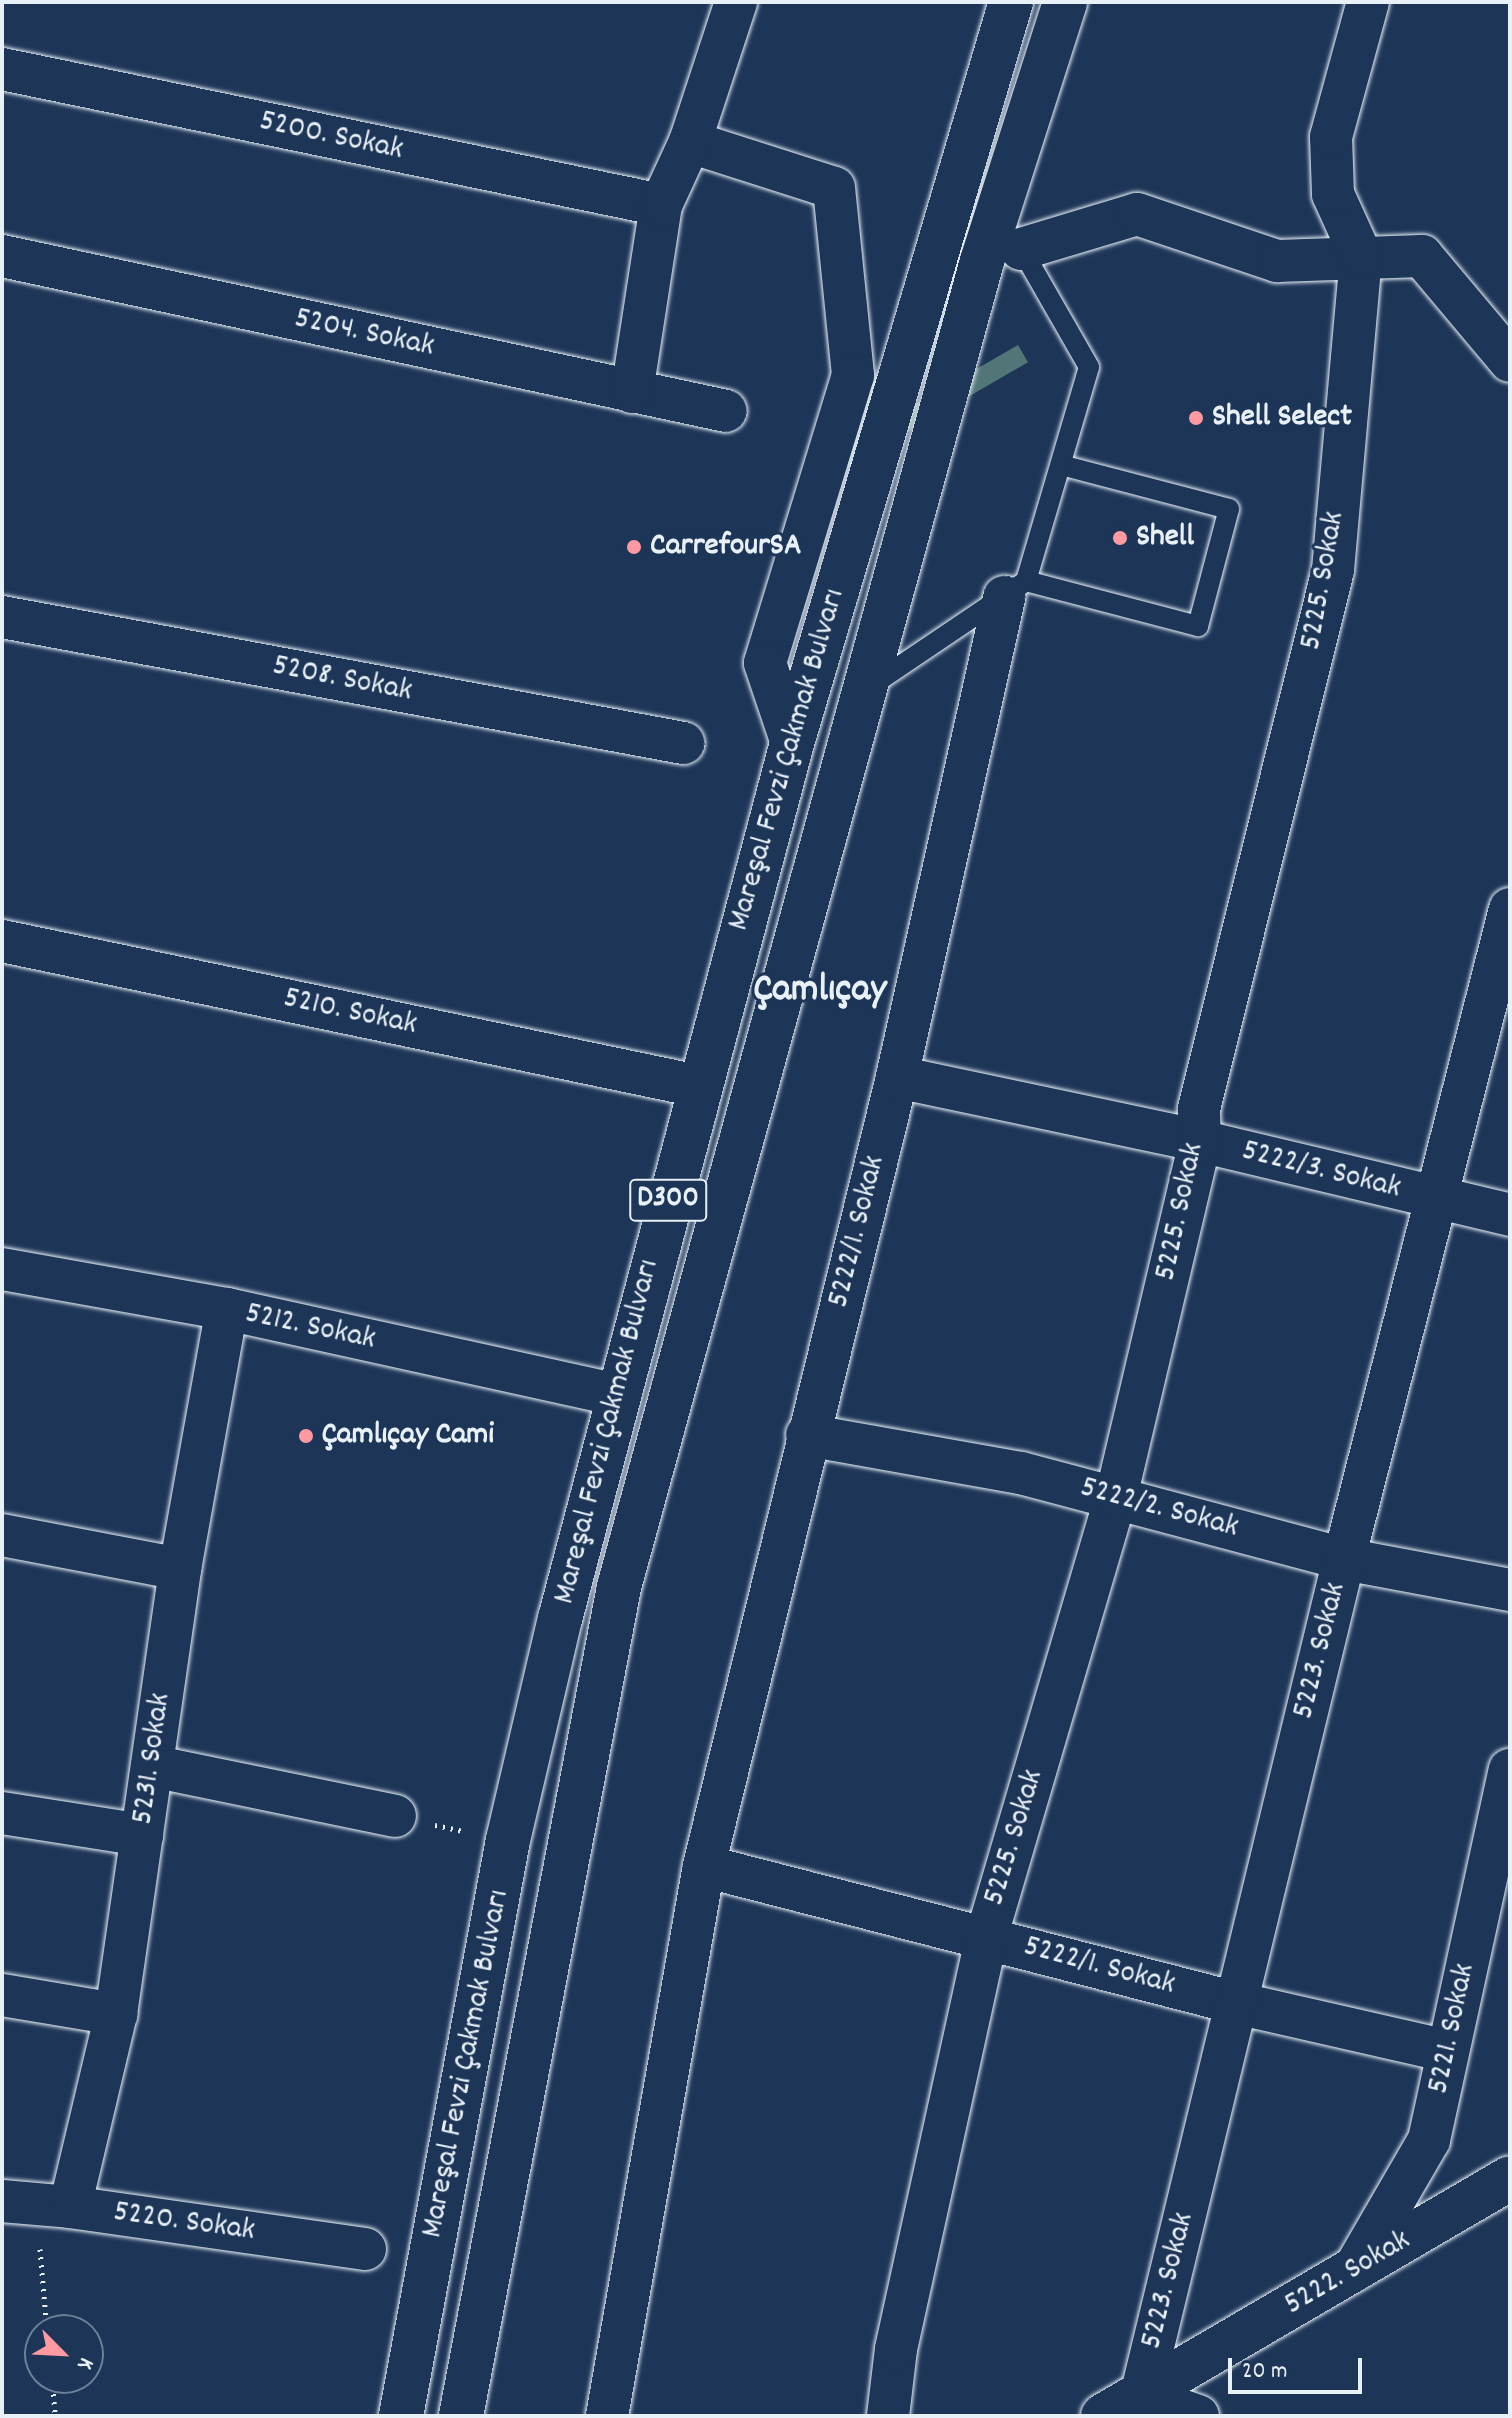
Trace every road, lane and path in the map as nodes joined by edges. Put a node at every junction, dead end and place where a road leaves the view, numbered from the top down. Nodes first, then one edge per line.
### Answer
1 (736, 2) edge
2 (1011, 2) edge
3 (1065, 2) edge
4 (1368, 2) edge
5 (2, 69) edge
6 (690, 142) junction
7 (661, 205) junction
8 (999, 210) junction
9 (1021, 249) junction
10 (2, 256) edge
11 (1361, 256) junction
12 (1510, 361) edge
13 (632, 392) junction
14 (726, 411) dead end
15 (875, 455) junction
16 (1061, 465) junction
17 (818, 491) junction
18 (1015, 589) junction
19 (2, 617) edge
20 (865, 689) junction
21 (683, 743) dead end
22 (792, 743) junction
23 (1510, 909) edge
24 (2, 941) edge
25 (897, 1077) junction
26 (698, 1086) junction
27 (1200, 1141) junction
28 (1436, 1199) junction
29 (1510, 1215) edge
30 (2, 1269) edge
31 (227, 1309) junction
32 (617, 1395) junction
33 (807, 1435) junction
34 (1116, 1497) junction
35 (2, 1535) edge
36 (1344, 1559) junction
37 (180, 1569) junction
38 (1510, 1590) edge
39 (152, 1766) junction
40 (1510, 1770) edge
41 (2, 1813) edge
42 (395, 1816) joint
43 (142, 1835) junction
44 (508, 1840) junction
45 (704, 1866) junction
46 (986, 1938) junction
47 (2, 1995) edge
48 (1236, 2003) junction
49 (116, 2014) junction
50 (1448, 2051) junction
51 (1510, 2178) edge
52 (36, 2204) edge
53 (365, 2249) dead end
54 (1353, 2271) junction
55 (46, 2314) edge
56 (53, 2394) edge
57 (1141, 2396) junction
58 (55, 2416) edge
59 (401, 2416) edge
60 (461, 2416) edge
61 (607, 2416) edge
62 (888, 2416) edge
63 (1103, 2416) edge
64 (1198, 2416) edge

1 - 6 street
2 - 15 main road, Mareşal Fevzi Çakmak Bulvarı / D300
3 - 8 main road, Mareşal Fevzi Çakmak Bulvarı / D300
4 - 11 street, 5225. Sokak
5 - 7 street, 5200. Sokak
6 - 7 street
6 - 17 street
7 - 13 street
8 - 9 lane
8 - 20 main road, Mareşal Fevzi Çakmak Bulvarı / D300
9 - 11 street
9 - 16 lane
10 - 13 street, 5204. Sokak
11 - 12 street
11 - 27 street, 5225. Sokak
13 - 14 street, 5204. Sokak
15 - 17 street
15 - 22 main road, Mareşal Fevzi Çakmak Bulvarı / D300
16 - 18 lane
16 - 18 lane
17 - 22 street
18 - 20 lane
18 - 25 street, 5222/1. Sokak
19 - 21 street, 5208. Sokak
20 - 60 main road, Mareşal Fevzi Çakmak Bulvarı / D300
22 - 26 main road, Mareşal Fevzi Çakmak Bulvarı / D300
23 - 28 street, 5223. Sokak
24 - 26 street, 5210. Sokak
25 - 27 street, 5222/3. Sokak
25 - 33 street, 5222/1. Sokak
26 - 32 main road, Mareşal Fevzi Çakmak Bulvarı / D300
27 - 28 street, 5222/3. Sokak
27 - 34 street, 5225. Sokak
28 - 29 street, 5222/3. Sokak
28 - 36 street, 5223. Sokak
30 - 31 street, 5212. Sokak
31 - 32 street, 5212. Sokak
31 - 37 street, 5231. Sokak
32 - 44 main road, Mareşal Fevzi Çakmak Bulvarı / D300
33 - 34 street, 5222/2. Sokak
33 - 45 street, 5222/1. Sokak
34 - 36 street, 5222/2. Sokak
34 - 46 street, 5225. Sokak
35 - 37 street
36 - 38 street, 5222/2. Sokak
36 - 48 street, 5223. Sokak
37 - 39 street, 5231. Sokak
39 - 42 street
39 - 43 street, 5231. Sokak
40 - 50 street, 5221. Sokak
41 - 43 street
42 - 44 path
43 - 49 street, 5231. Sokak
44 - 59 main road, Mareşal Fevzi Çakmak Bulvarı / D300
45 - 46 street, 5222/1. Sokak
45 - 61 street, 5222/1. Sokak
46 - 48 street, 5222/1. Sokak
46 - 62 street, 5225. Sokak
47 - 49 street
48 - 50 street, 5222/1. Sokak
48 - 57 street, 5223. Sokak
49 - 52 street, 5231. Sokak
50 - 54 street, 5221. Sokak
51 - 54 main road, 5222. Sokak
52 - 53 street, 5220. Sokak
52 - 55 path
54 - 57 main road, 5222. Sokak
56 - 58 path
57 - 63 main road, 5222. Sokak
57 - 64 street

